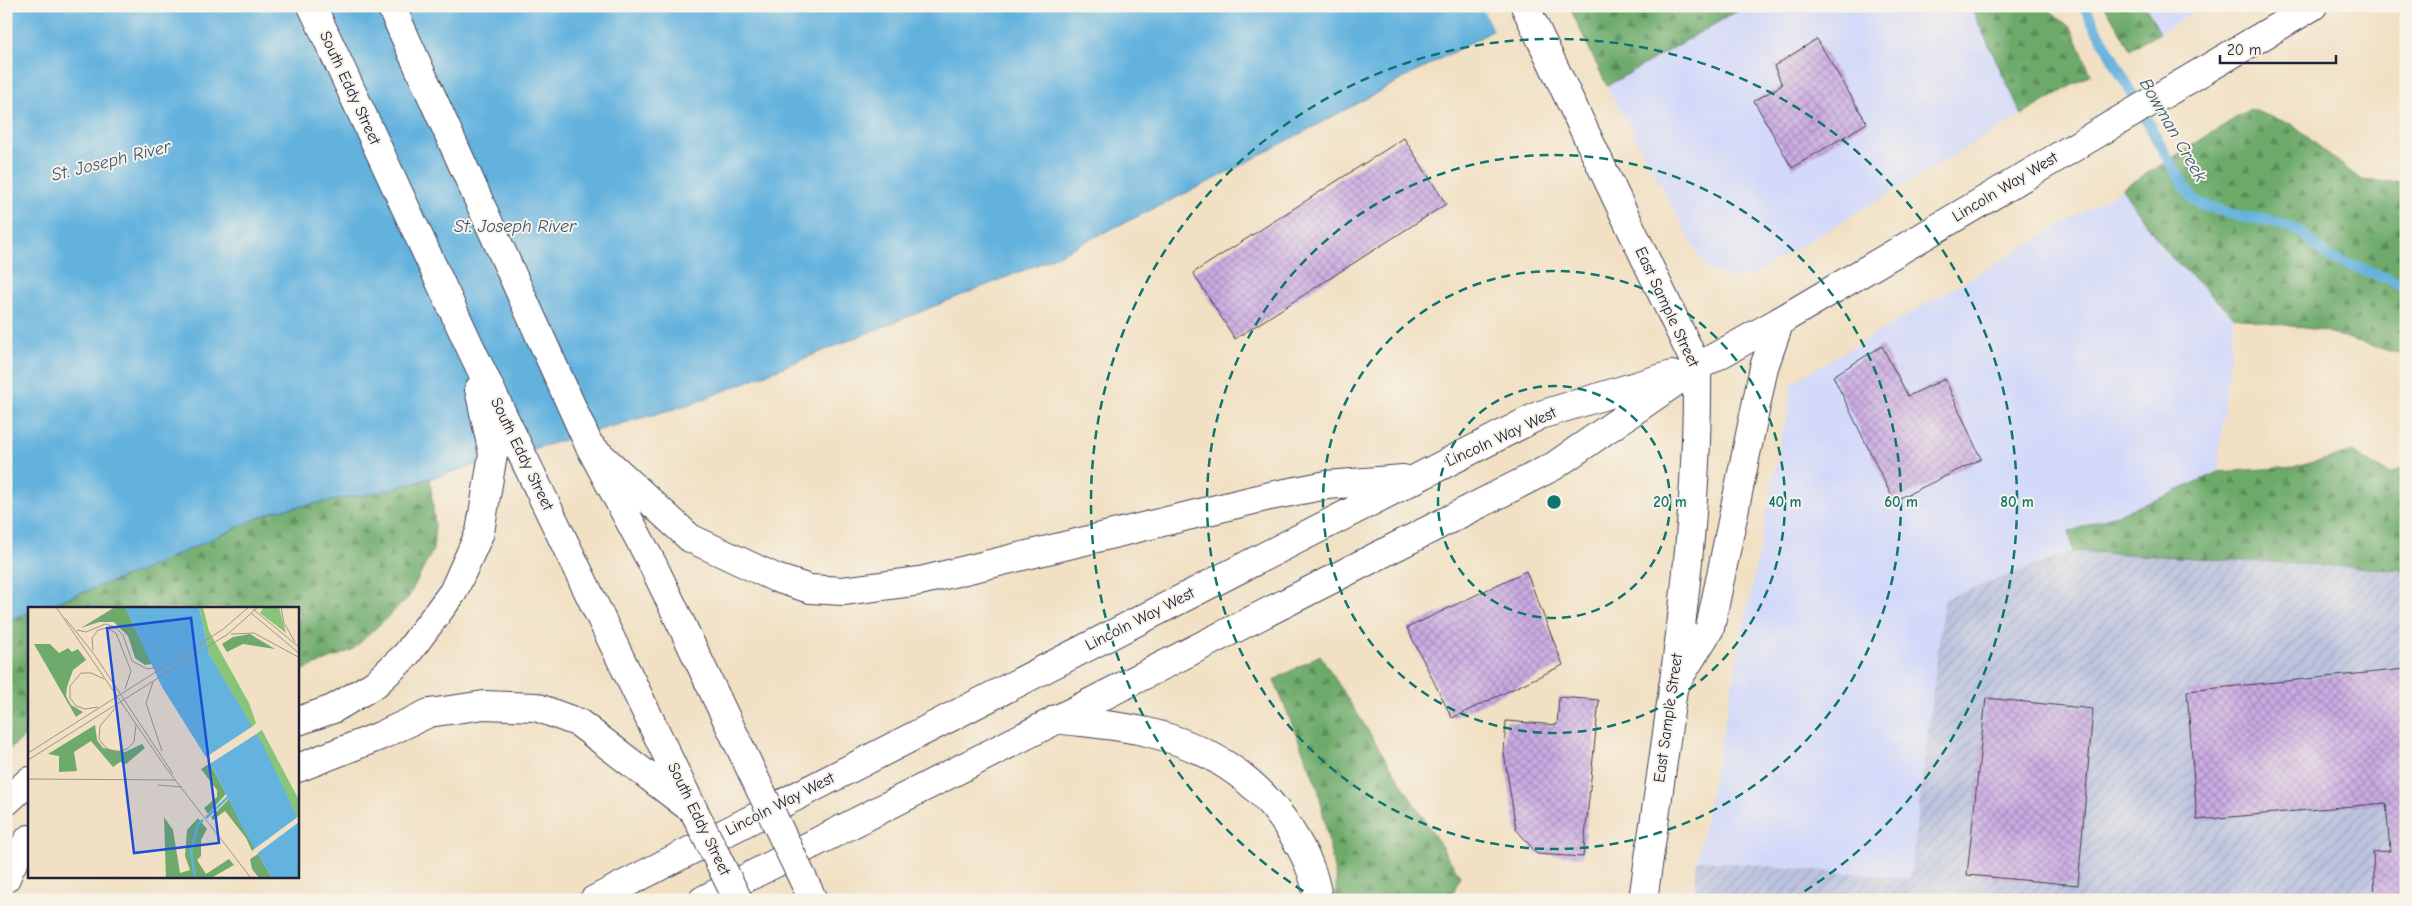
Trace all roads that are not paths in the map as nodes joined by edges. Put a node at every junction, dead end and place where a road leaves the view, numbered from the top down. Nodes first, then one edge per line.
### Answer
1 (312, 6) edge
2 (391, 6) edge
3 (1524, 6) edge
4 (2313, 6) edge
5 (1780, 321) junction
6 (472, 351) junction
7 (1697, 367) junction
8 (589, 445) junction
9 (1417, 478) junction
10 (1674, 687) junction
11 (1056, 719) junction
12 (299, 721) edge
13 (299, 768) edge
14 (28, 782) edge
15 (6, 802) edge
16 (694, 811) junction
17 (28, 840) edge
18 (6, 878) edge
19 (807, 889) edge
20 (594, 900) edge
21 (703, 900) edge
22 (738, 900) edge
23 (825, 900) edge
24 (1318, 900) edge
25 (1643, 900) edge

1 - 6 main road, South Eddy Street
2 - 8 main road
3 - 7 main road, East Sample Street
4 - 5 main road, Lincoln Way West
5 - 7 main road, Lincoln Way West
5 - 10 main road
6 - 12 main road
6 - 16 main road, South Eddy Street
7 - 9 main road, Lincoln Way West
7 - 10 main road, East Sample Street
7 - 11 main road, Lincoln Way West
8 - 9 main road
8 - 19 main road, bridge
9 - 20 main road, Lincoln Way West
10 - 25 main road, East Sample Street
11 - 21 main road, Lincoln Way West
11 - 24 main road
13 - 16 main road
14 - 15 main road
16 - 22 main road, South Eddy Street, bridge
17 - 18 main road
19 - 23 main road

